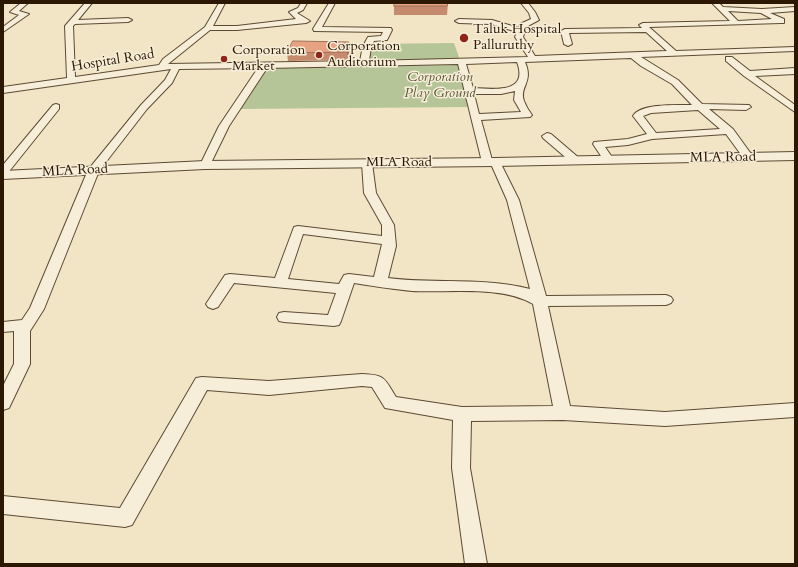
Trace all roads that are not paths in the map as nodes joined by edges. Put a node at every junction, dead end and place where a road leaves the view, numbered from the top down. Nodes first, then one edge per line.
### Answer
1 (25, 3) edge
2 (89, 3) edge
3 (94, 3) edge
4 (222, 3) edge
5 (304, 3) edge
6 (332, 3) edge
7 (524, 3) edge
8 (715, 3) edge
9 (722, 9) junction
10 (795, 9) edge
11 (762, 11) junction
12 (128, 20) dead end
13 (322, 20) junction
14 (302, 21) junction
15 (459, 21) dead end
16 (73, 22) junction
17 (736, 23) junction
18 (208, 28) junction
19 (3, 30) edge
20 (648, 30) junction
21 (521, 31) junction
22 (568, 44) dead end
23 (782, 49) junction
24 (795, 49) edge
25 (673, 53) junction
26 (633, 55) junction
27 (795, 58) edge
28 (520, 59) junction
29 (532, 59) junction
30 (729, 59) dead end
31 (461, 61) junction
32 (364, 63) junction
33 (264, 65) junction
34 (162, 67) junction
35 (176, 67) junction
36 (795, 71) edge
37 (748, 74) junction
38 (71, 81) junction
39 (520, 87) junction
40 (3, 90) edge
41 (469, 91) junction
42 (56, 107) dead end
43 (746, 107) dead end
44 (701, 108) junction
45 (795, 109) edge
46 (474, 117) junction
47 (729, 131) junction
48 (547, 136) dead end
49 (653, 136) junction
50 (795, 156) edge
51 (749, 158) junction
52 (575, 160) junction
53 (609, 160) junction
54 (491, 162) junction
55 (367, 163) junction
56 (205, 165) junction
57 (94, 170) junction
58 (3, 172) edge
59 (3, 175) edge
60 (389, 241) junction
61 (380, 281) junction
62 (280, 283) junction
63 (344, 289) junction
64 (666, 300) dead end
65 (540, 301) junction
66 (213, 304) dead end
67 (284, 317) dead end
68 (26, 325) junction
69 (3, 327) edge
70 (3, 403) edge
71 (795, 410) edge
72 (563, 413) junction
73 (462, 414) junction
74 (3, 505) edge
75 (476, 564) edge

1 - 19 street
2 - 3 street
2 - 16 street
4 - 18 street, Hospital Road
5 - 14 street
6 - 13 street
7 - 21 street
8 - 9 street
9 - 11 street
9 - 17 street
10 - 11 street
11 - 17 street
12 - 16 street
13 - 14 street
13 - 32 street
14 - 18 street
15 - 21 street
16 - 38 street
17 - 20 street
18 - 34 street, Hospital Road
20 - 22 street
20 - 25 street
21 - 29 street
23 - 24 street
23 - 25 street
23 - 27 street
25 - 26 street
26 - 29 street
26 - 44 street
28 - 29 street
28 - 31 street
28 - 39 street
30 - 37 street
31 - 32 street
31 - 41 street
32 - 33 street
33 - 35 street
33 - 56 street
34 - 35 street
34 - 38 street, Hospital Road
35 - 57 street
36 - 37 street
37 - 45 street
38 - 40 street, Hospital Road
39 - 41 street
39 - 46 street
41 - 46 street
42 - 58 street
43 - 44 street
44 - 47 street
44 - 49 street
46 - 54 street
47 - 49 street
47 - 51 street
48 - 52 street
49 - 53 street
50 - 51 street, MLA Road
51 - 53 street, MLA Road
52 - 53 street, MLA Road
52 - 54 street, MLA Road
54 - 55 street, MLA Road
54 - 65 street
55 - 56 street, MLA Road
55 - 60 street
56 - 57 street, MLA Road
57 - 59 street, MLA Road
57 - 68 street
60 - 61 street
60 - 62 street
61 - 63 street
61 - 65 street
62 - 63 street
62 - 66 street
63 - 67 street
64 - 65 street
65 - 72 street
68 - 69 street
68 - 70 street
71 - 72 street
72 - 73 street
73 - 74 street
73 - 75 street

